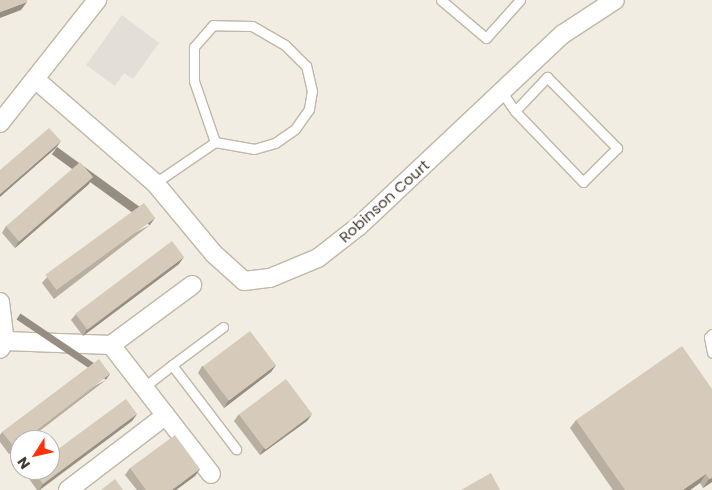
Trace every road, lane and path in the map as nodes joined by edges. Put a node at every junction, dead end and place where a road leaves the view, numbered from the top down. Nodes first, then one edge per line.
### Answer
1 (97, 0) edge
2 (441, 0) edge
3 (520, 0) edge
4 (615, 0) edge
5 (35, 79) junction
6 (501, 91) junction
7 (515, 111) junction
8 (0, 123) edge
9 (215, 142) junction
10 (155, 183) junction
11 (192, 285) dead end
12 (0, 302) edge
13 (223, 327) dead end
14 (712, 334) edge
15 (2, 345) edge
16 (112, 345) junction
17 (712, 353) edge
18 (172, 365) junction
19 (144, 387) junction
20 (166, 415) junction
21 (236, 449) dead end
22 (211, 474) dead end
23 (68, 490) edge

1 - 5 street
2 - 3 lane
4 - 6 street, Robinson Court
5 - 8 street
5 - 10 street, Robinson Court
6 - 7 lane
6 - 10 street, Robinson Court
7 - 7 lane
9 - 9 lane
9 - 10 lane
11 - 16 street
12 - 15 street
13 - 18 lane
14 - 17 lane
15 - 16 street
16 - 19 street
18 - 19 lane
18 - 21 lane
19 - 20 street
20 - 22 street
20 - 23 street

